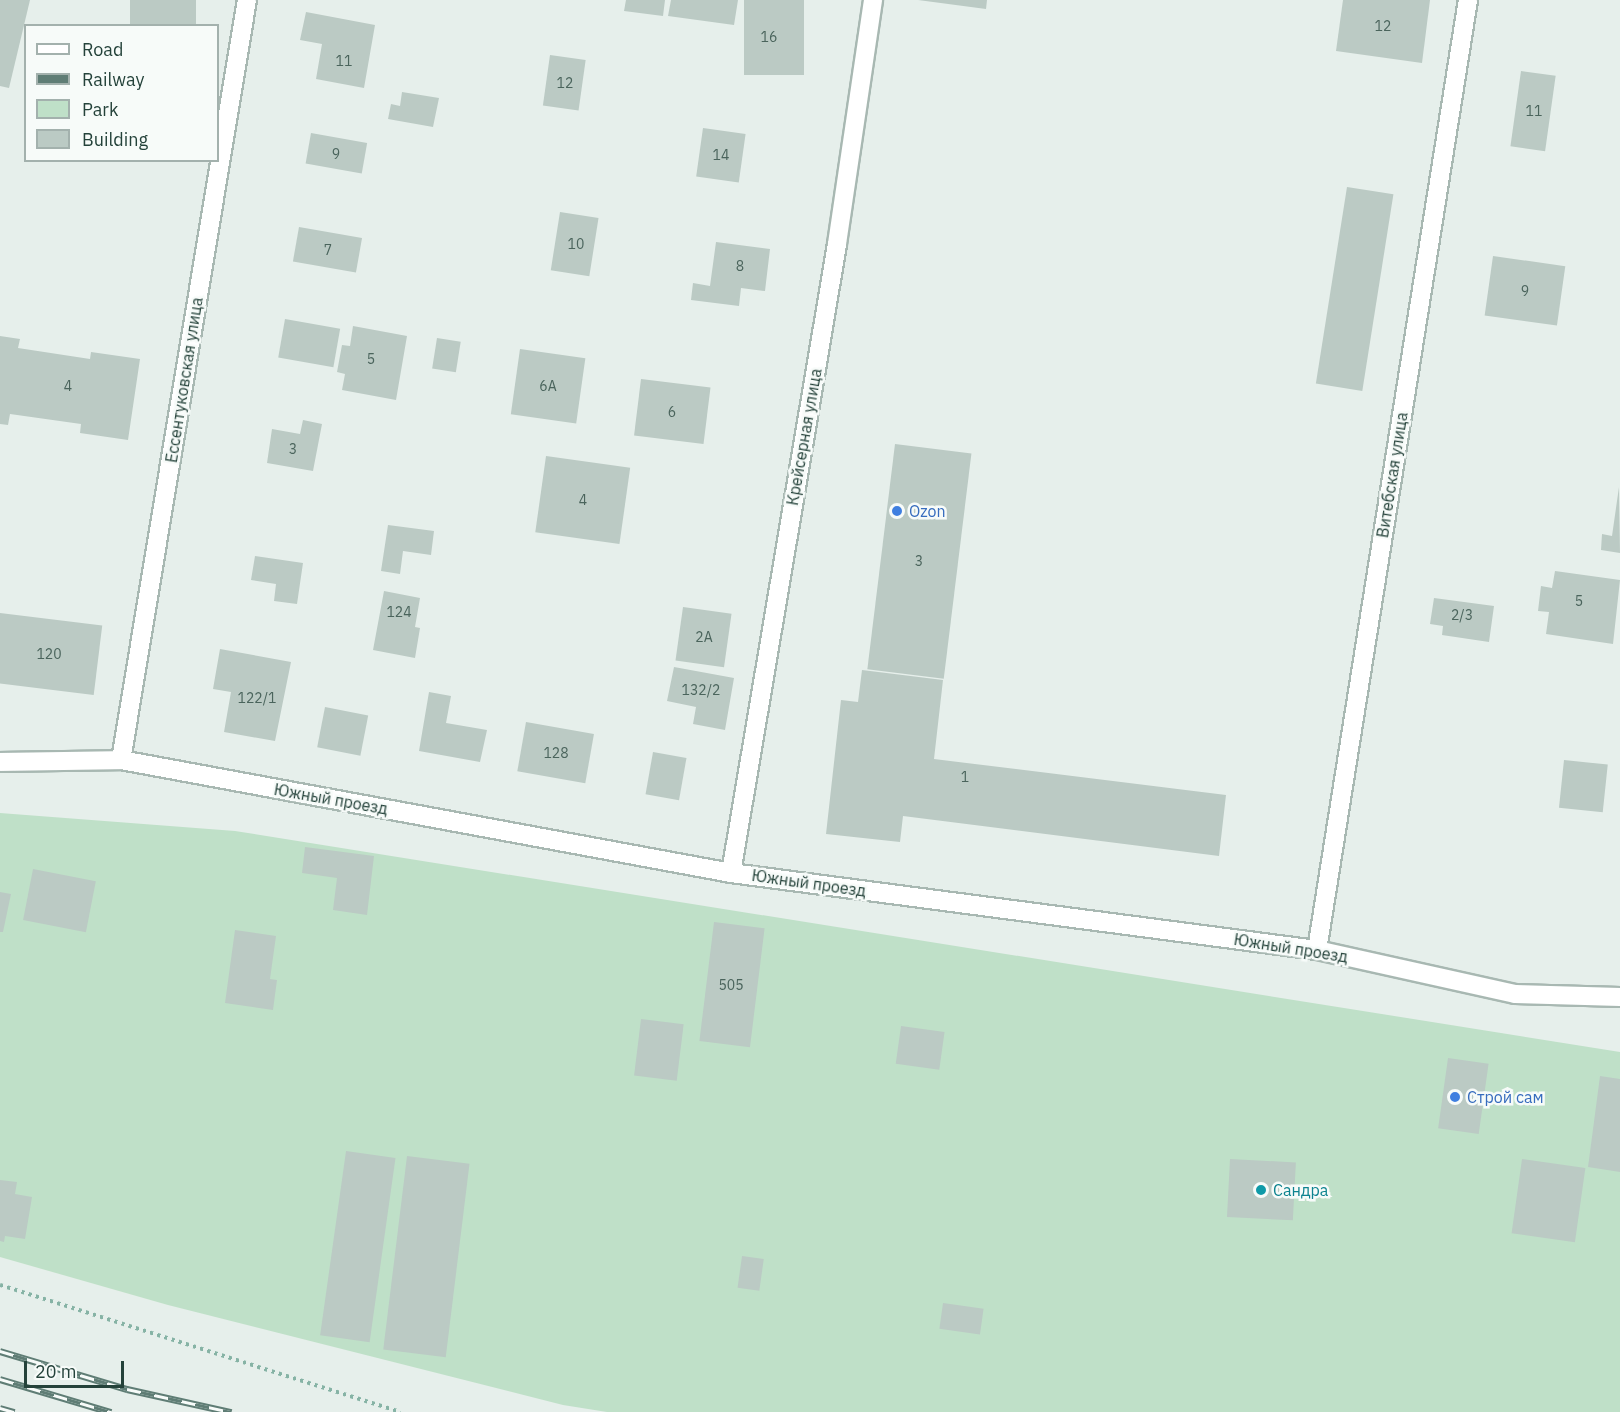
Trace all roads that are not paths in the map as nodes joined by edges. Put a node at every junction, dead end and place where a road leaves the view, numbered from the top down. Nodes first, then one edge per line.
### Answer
1 (247, 0) edge
2 (873, 0) edge
3 (1468, 0) edge
4 (121, 760) junction
5 (0, 762) edge
6 (730, 873) junction
7 (1317, 950) junction
8 (1620, 997) edge

1 - 4 street, Ессентуковская улица
2 - 6 street, Крейсерная улица
3 - 7 street, Витебская улица
4 - 5 street, Южный проезд
4 - 6 street, Южный проезд
6 - 7 street, Южный проезд
7 - 8 street, Южный проезд

